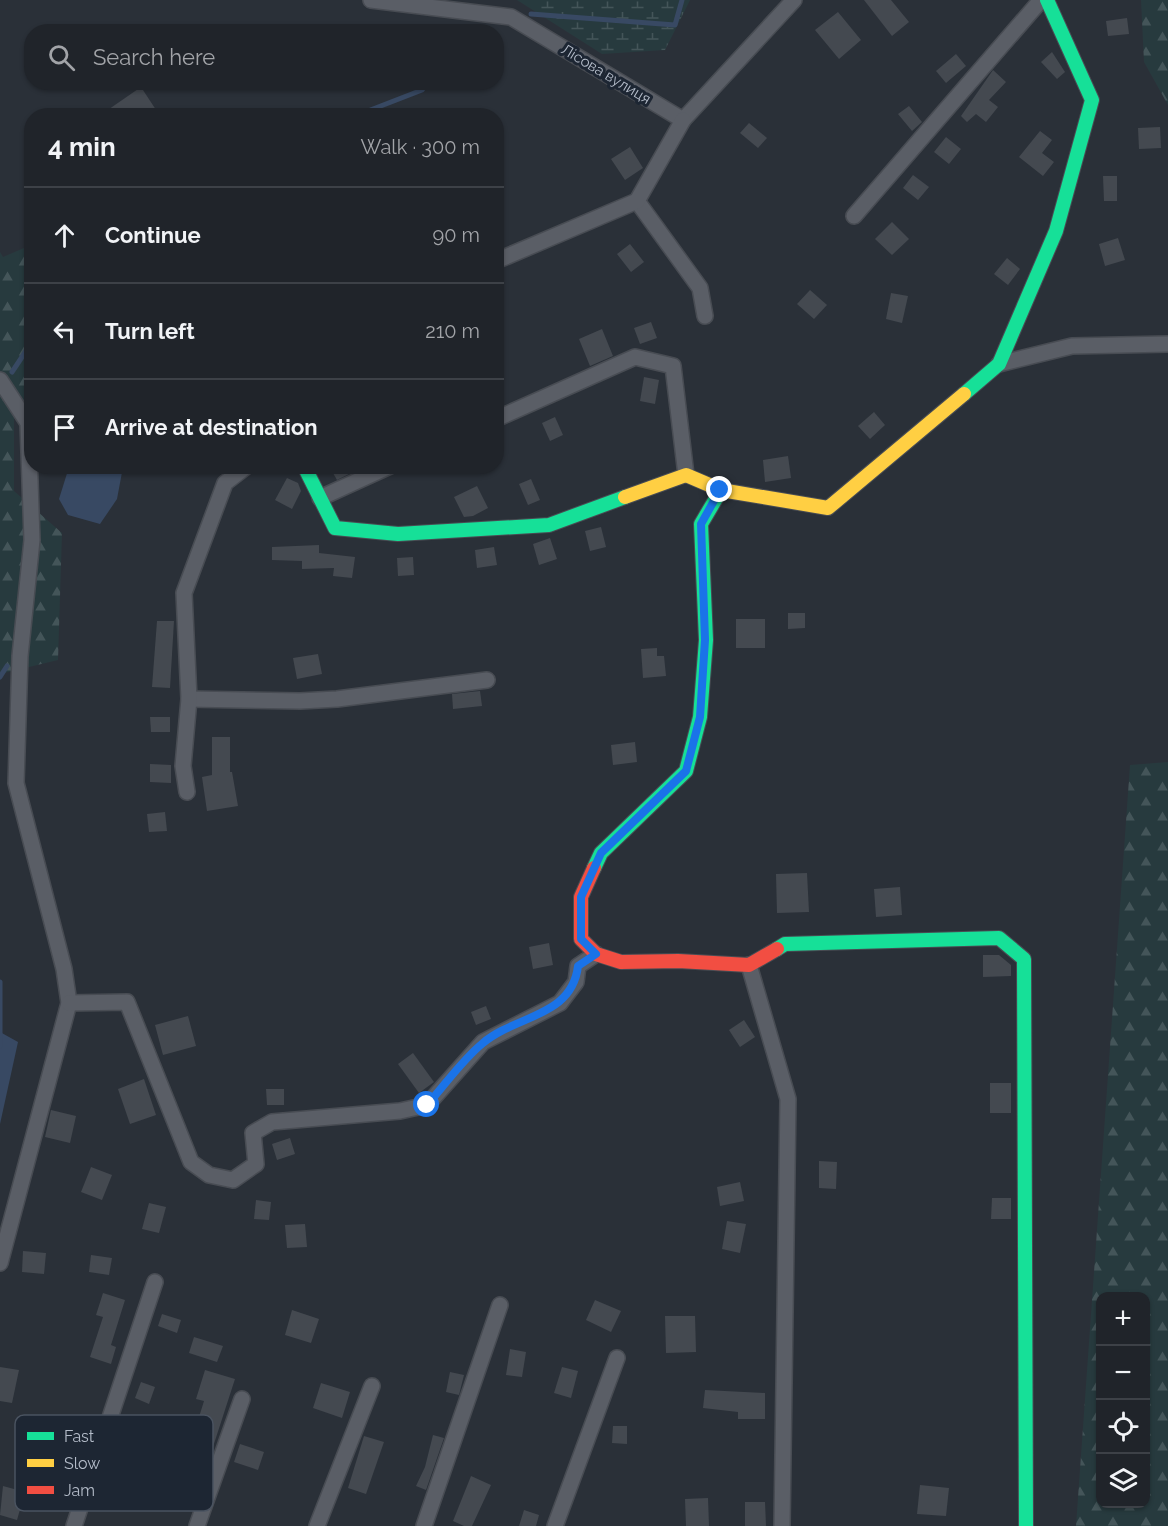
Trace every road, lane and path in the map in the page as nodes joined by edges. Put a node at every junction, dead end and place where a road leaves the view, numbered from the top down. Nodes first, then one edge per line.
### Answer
1 (371, 0) edge
2 (794, 0) edge
3 (1041, 0) edge
4 (1047, 0) edge
5 (682, 120) junction
6 (637, 201) junction
7 (854, 216) dead end
8 (504, 258) edge
9 (705, 316) dead end
10 (1168, 344) edge
11 (999, 364) junction
12 (0, 380) edge
13 (504, 415) edge
14 (24, 417) edge
15 (30, 474) edge
16 (236, 474) edge
17 (308, 474) edge
18 (372, 474) edge
19 (686, 475) junction
20 (720, 490) junction
21 (320, 498) junction
22 (487, 680) dead end
23 (189, 699) junction
24 (188, 792) dead end
25 (596, 954) junction
26 (749, 965) junction
27 (69, 1003) junction
28 (0, 1263) edge
29 (155, 1282) dead end
30 (500, 1305) dead end
31 (617, 1358) dead end
32 (372, 1386) dead end
33 (242, 1399) dead end
34 (111, 1415) edge
35 (213, 1481) edge
36 (79, 1511) edge
37 (202, 1511) edge
38 (74, 1526) edge
39 (197, 1526) edge
40 (318, 1526) edge
41 (424, 1526) edge
42 (555, 1526) edge
43 (782, 1526) edge
44 (1026, 1526) edge

1 - 5 street, Лісова вулиця
2 - 5 street
3 - 7 street
4 - 11 street
5 - 6 street
6 - 8 street
6 - 9 street
10 - 11 street
11 - 20 street
12 - 14 street
13 - 19 street
15 - 27 street
16 - 23 street
17 - 21 street
18 - 21 street
19 - 20 street
19 - 21 street
20 - 25 street
22 - 23 street
23 - 24 street
25 - 26 street
25 - 27 street
26 - 43 street
26 - 44 street
27 - 28 street
29 - 34 street
30 - 41 street
31 - 42 street
32 - 40 street
33 - 35 street
36 - 38 street
37 - 39 street

